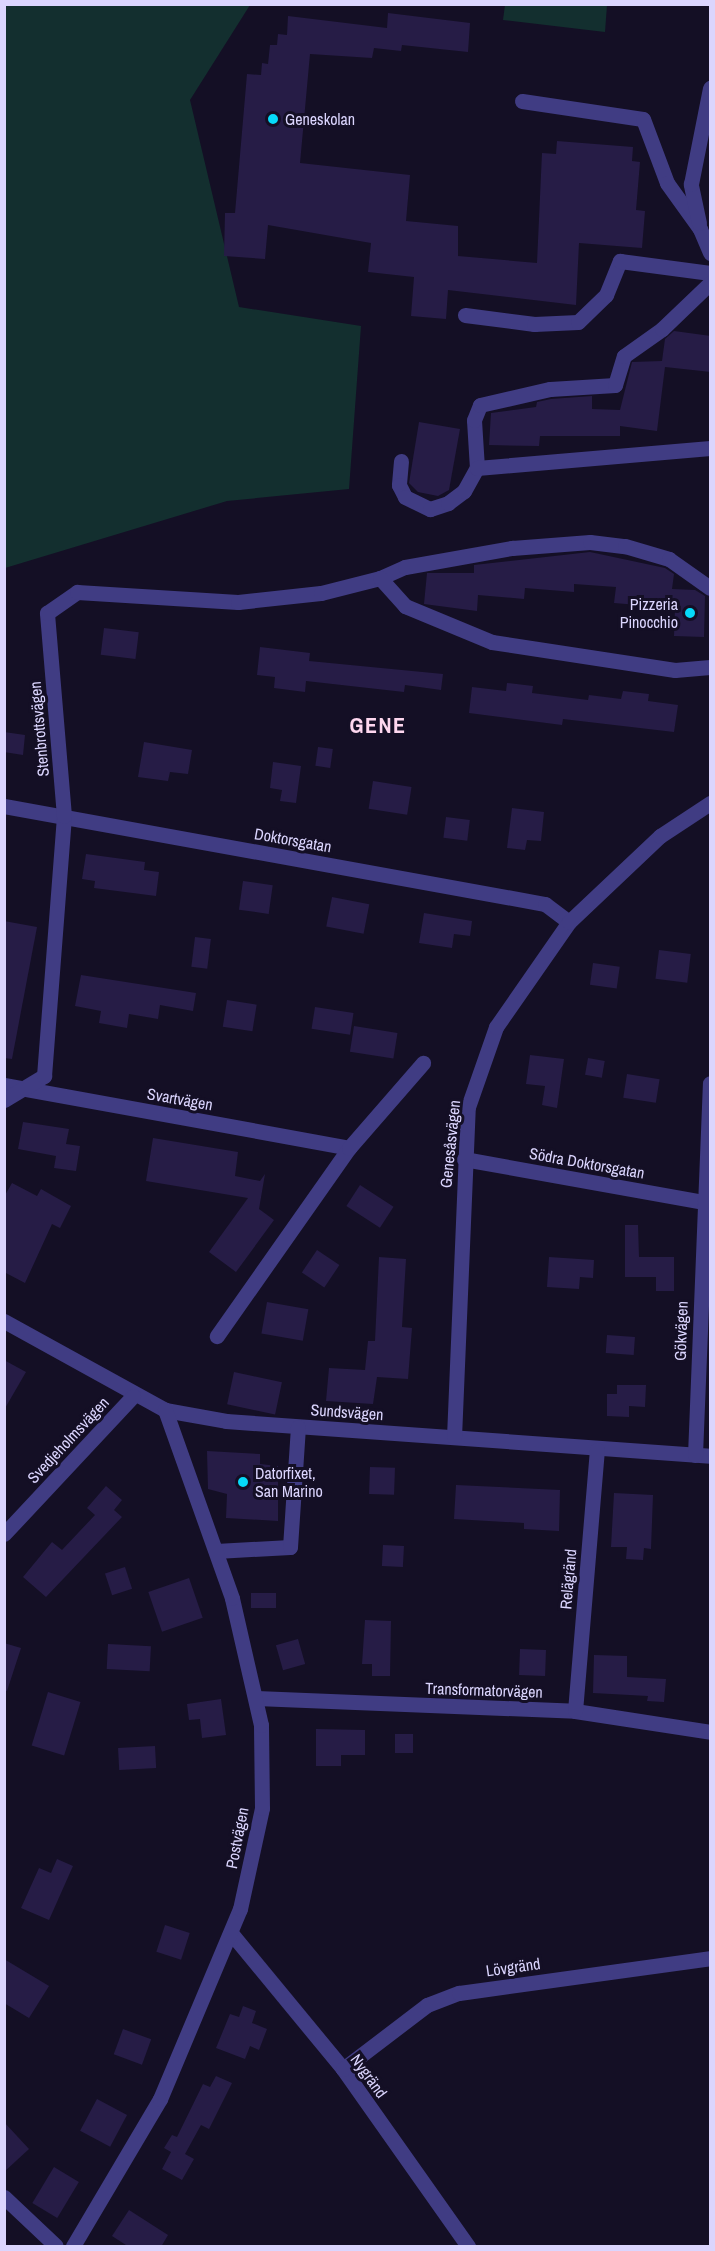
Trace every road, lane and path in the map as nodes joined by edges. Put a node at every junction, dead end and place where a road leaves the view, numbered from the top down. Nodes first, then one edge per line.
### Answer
1 (711, 88) edge
2 (522, 101) dead end
3 (700, 229) junction
4 (711, 253) edge
5 (711, 273) edge
6 (711, 282) edge
7 (465, 315) dead end
8 (711, 448) edge
9 (401, 461) dead end
10 (477, 468) junction
11 (380, 578) junction
12 (711, 588) edge
13 (711, 667) edge
14 (711, 803) edge
15 (4, 806) edge
16 (64, 816) junction
17 (569, 922) junction
18 (423, 1063) dead end
19 (711, 1083) edge
20 (4, 1085) edge
21 (25, 1089) junction
22 (4, 1100) edge
23 (349, 1148) junction
24 (464, 1159) junction
25 (706, 1206) edge
26 (4, 1321) edge
27 (218, 1335) dead end
28 (133, 1396) junction
29 (165, 1410) junction
30 (298, 1427) junction
31 (454, 1437) junction
32 (597, 1450) junction
33 (703, 1455) edge
34 (4, 1534) edge
35 (216, 1551) junction
36 (256, 1698) junction
37 (575, 1711) junction
38 (711, 1732) edge
39 (231, 1933) junction
40 (711, 1958) edge
41 (343, 2069) junction
42 (4, 2198) edge
43 (56, 2247) edge
44 (73, 2247) edge
45 (468, 2247) edge

1 - 3 street
2 - 3 street
3 - 4 street
5 - 7 street
6 - 10 street
8 - 10 street
9 - 10 street
11 - 12 street
11 - 13 street
11 - 16 street, Stenbrottsvägen
14 - 17 street, Genesåsvägen
15 - 16 street, Doktorsgatan
16 - 17 street, Doktorsgatan
16 - 21 street, Stenbrottsvägen
17 - 24 street, Genesåsvägen
18 - 23 street
19 - 25 street
20 - 21 street, Svartvägen
21 - 22 street, Stenbrottsvägen
21 - 23 street, Svartvägen
23 - 27 street
24 - 25 street, Södra Doktorsgatan
24 - 31 street, Genesåsvägen
25 - 33 street, Gökvägen
26 - 28 street, Sundsvägen
28 - 29 street, Sundsvägen
28 - 34 street, Svedjeholmsvägen
29 - 30 street, Sundsvägen
29 - 35 street, Postvägen
30 - 31 street, Sundsvägen
30 - 35 street
31 - 32 street, Sundsvägen
32 - 33 street, Sundsvägen
32 - 37 street, Relägränd
35 - 36 street, Postvägen
36 - 37 street, Transformatorvägen
36 - 39 street, Postvägen
37 - 38 street, Transformatorvägen
39 - 41 street, Nygränd
39 - 44 street, Postvägen
40 - 41 street, Lövgränd
41 - 45 street, Nygränd
42 - 43 street

